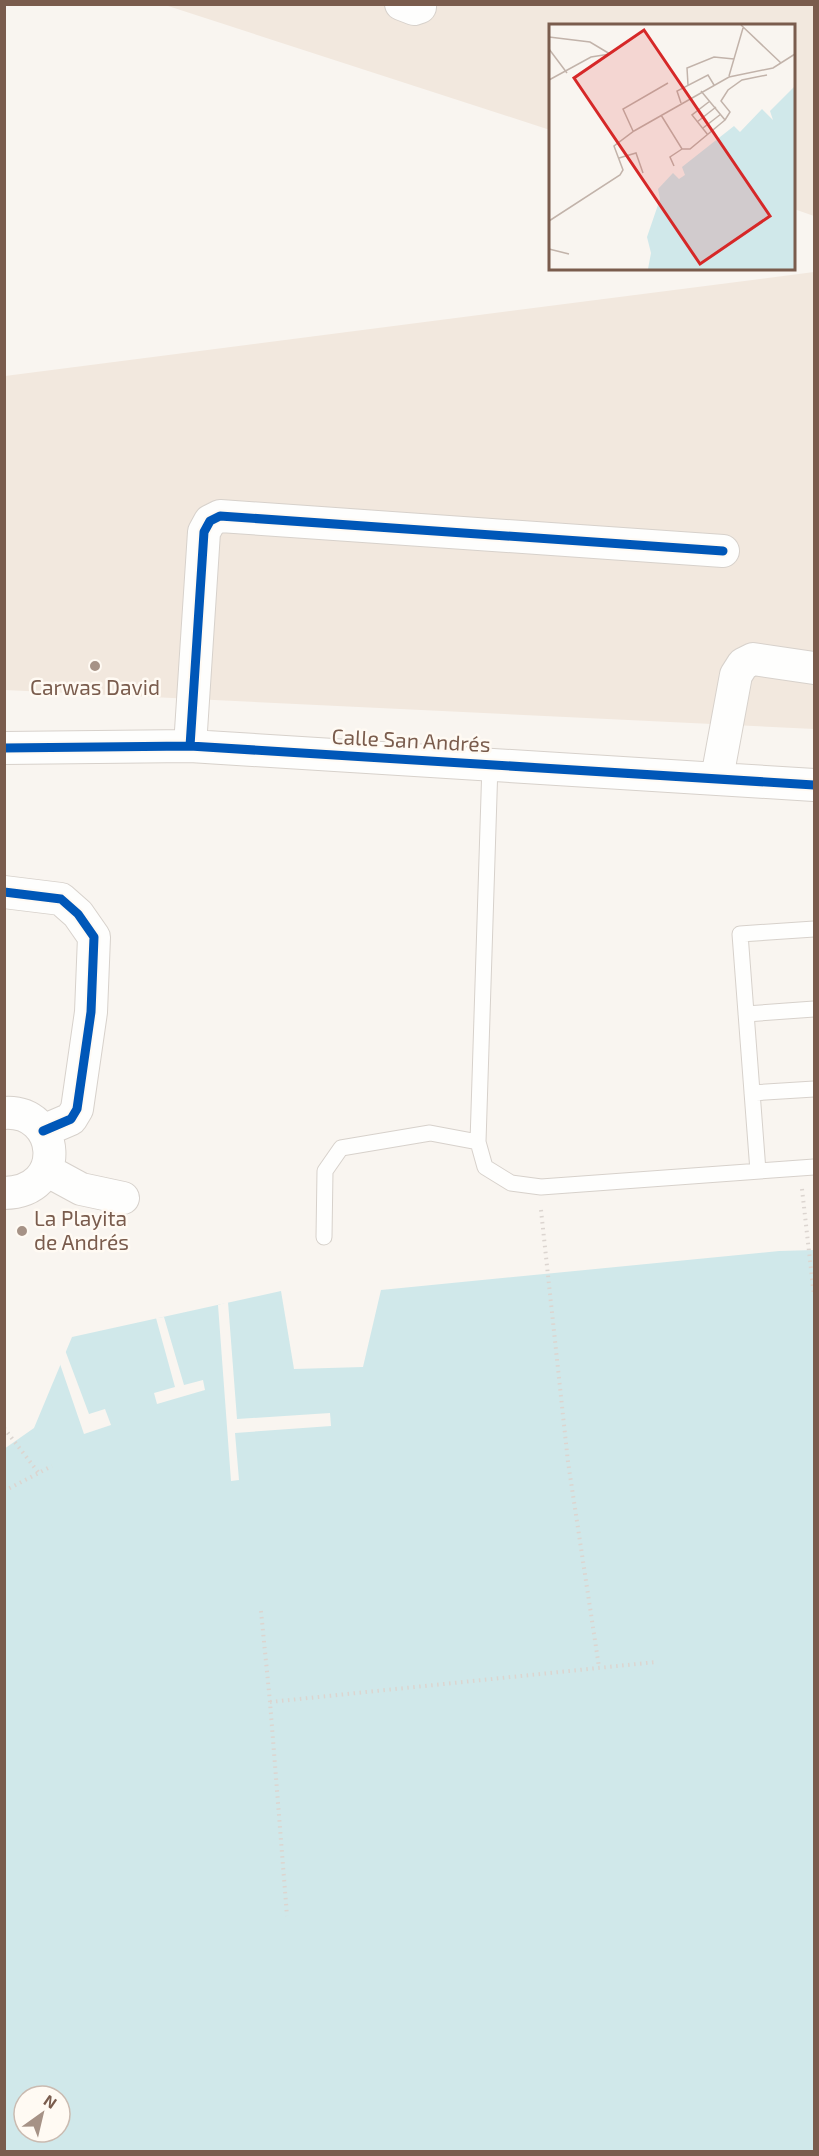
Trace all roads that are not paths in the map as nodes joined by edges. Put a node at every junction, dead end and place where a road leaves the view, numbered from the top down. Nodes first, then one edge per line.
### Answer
1 (723, 551) dead end
2 (814, 668) edge
3 (190, 746) junction
4 (4, 748) edge
5 (490, 764) junction
6 (717, 778) junction
7 (814, 785) edge
8 (4, 892) edge
9 (814, 929) edge
10 (814, 1009) edge
11 (746, 1014) junction
12 (814, 1089) edge
13 (752, 1093) junction
14 (4, 1113) edge
15 (44, 1131) junction
16 (478, 1142) junction
17 (814, 1167) edge
18 (46, 1170) junction
19 (758, 1171) junction
20 (4, 1193) edge
21 (123, 1198) dead end
22 (324, 1237) dead end

1 - 3 street
2 - 6 street
3 - 4 street, Calle San Andrés
3 - 5 street, Calle San Andrés
5 - 6 street, Calle San Andrés
5 - 16 lane
6 - 7 street, Calle San Andrés
8 - 15 street
9 - 11 lane
10 - 11 lane
11 - 13 lane
12 - 13 lane
13 - 19 lane
14 - 15 street
15 - 18 street
16 - 19 lane
16 - 22 lane
17 - 19 lane
18 - 20 street
18 - 21 street

